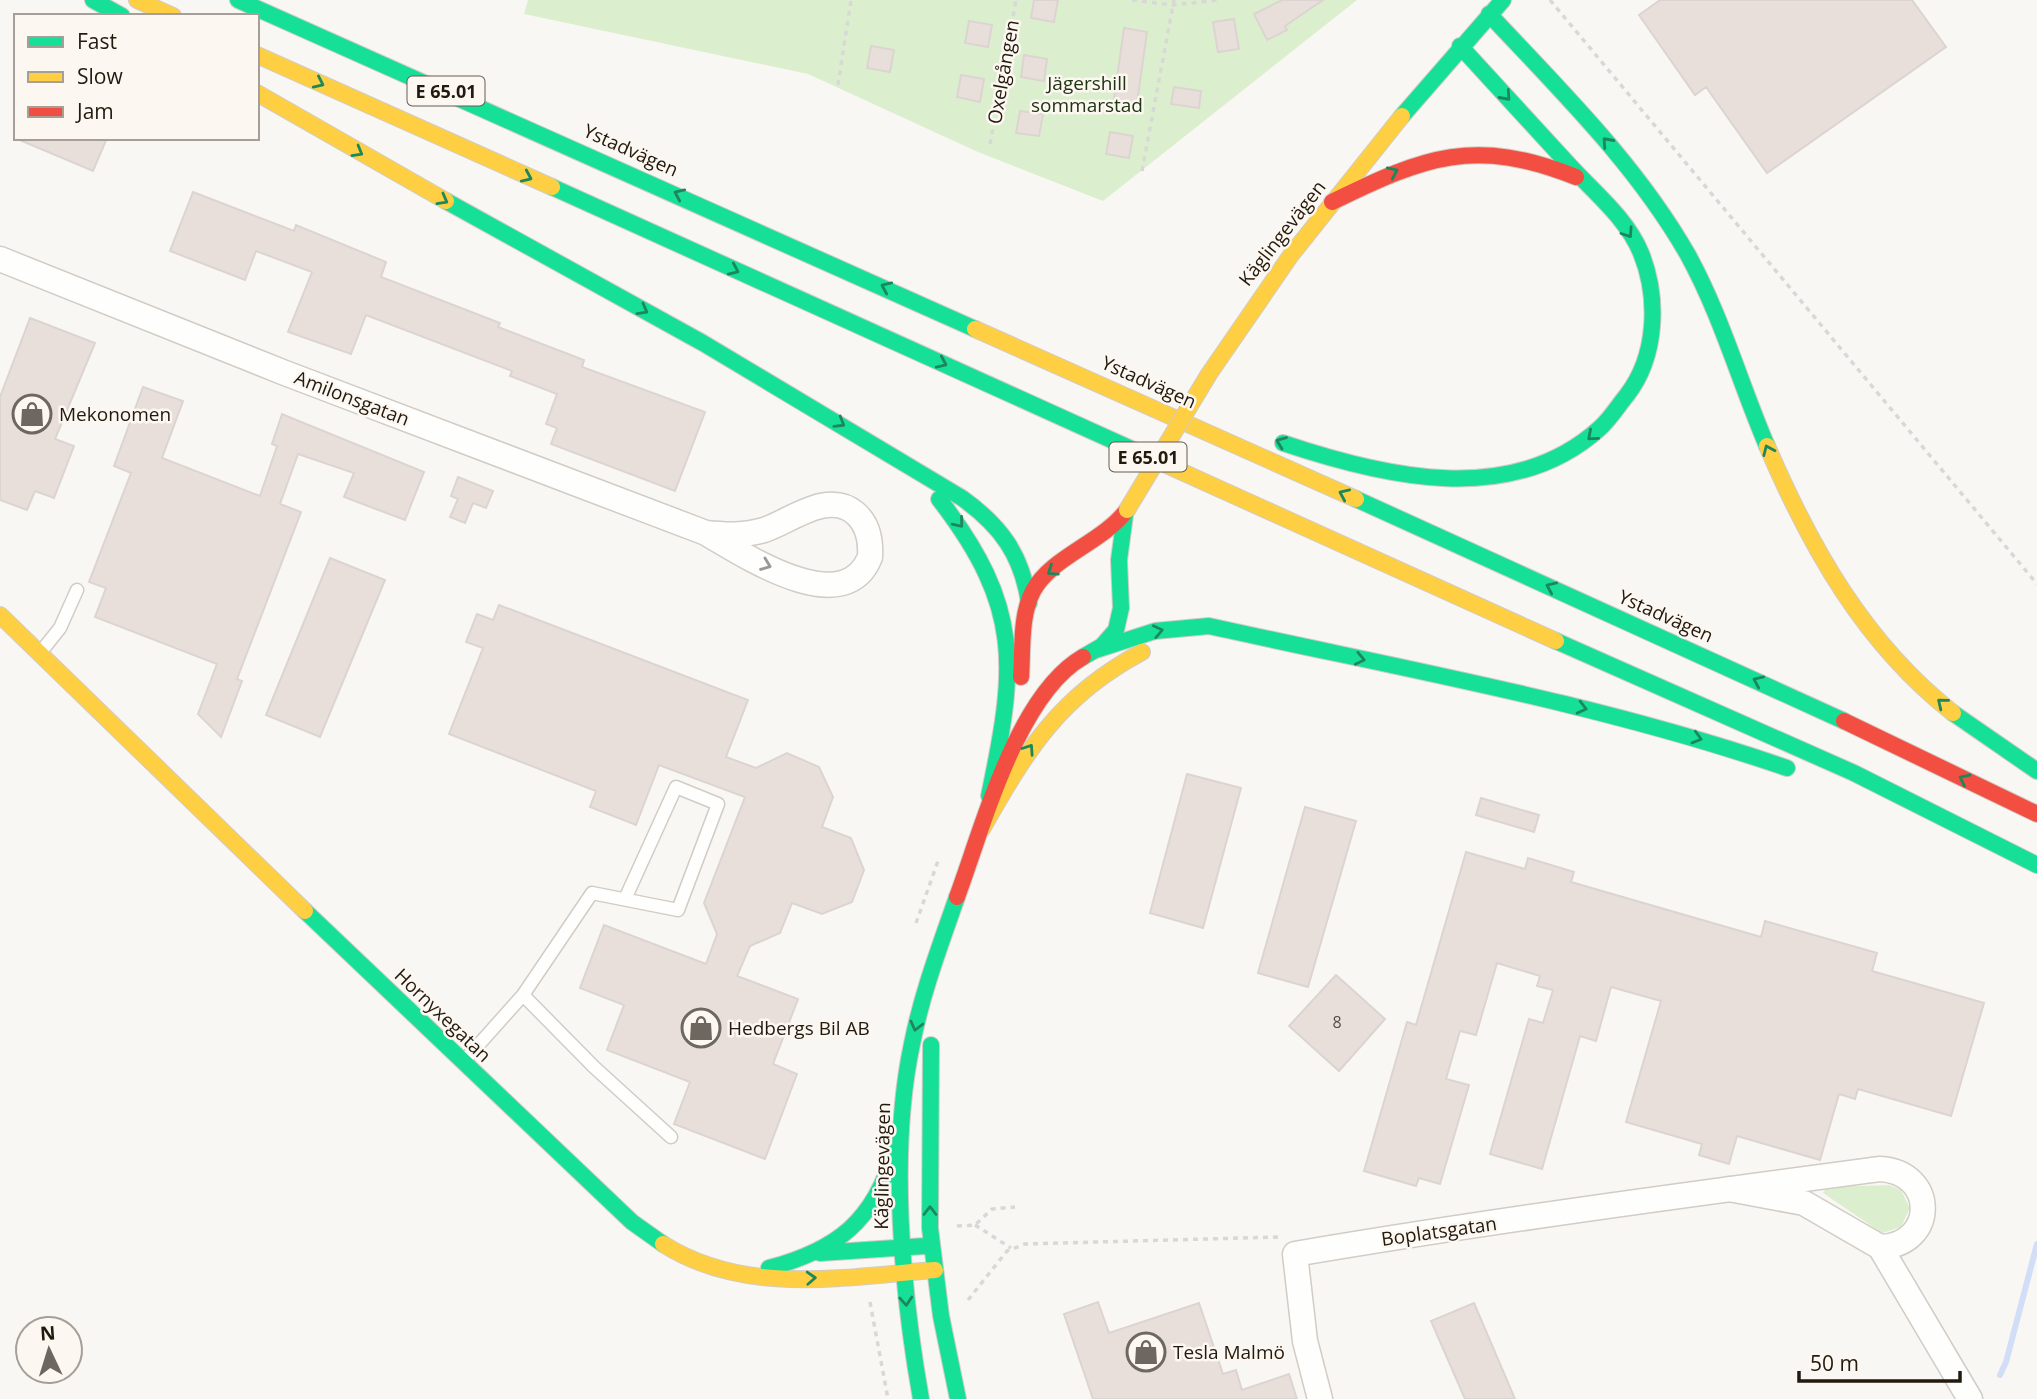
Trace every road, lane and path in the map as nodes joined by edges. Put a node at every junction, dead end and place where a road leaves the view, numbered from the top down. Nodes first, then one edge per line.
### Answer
1 (93, 0) edge
2 (136, 0) edge
3 (239, 0) edge
4 (851, 0) edge
5 (1016, 0) edge
6 (1132, 0) edge
7 (1219, 0) edge
8 (1503, 0) edge
9 (1550, 0) edge
10 (1173, 3) edge
11 (118, 14) edge
12 (168, 14) edge
13 (1489, 14) junction
14 (1460, 46) junction
15 (259, 56) edge
16 (838, 85) dead end
17 (259, 94) edge
18 (990, 144) dead end
19 (1142, 171) dead end
20 (1584, 181) junction
21 (1332, 202) junction
22 (0, 259) edge
23 (1015, 346) junction
24 (1205, 413) dead end
25 (1267, 436) dead end
26 (914, 471) junction
27 (1126, 512) junction
28 (706, 533) junction
29 (2037, 584) edge
30 (77, 590) dead end
31 (1029, 605) junction
32 (0, 615) edge
33 (1037, 634) dead end
34 (1293, 646) junction
35 (1059, 651) dead end
36 (1092, 652) junction
37 (39, 653) junction
38 (1009, 754) junction
39 (2037, 771) edge
40 (1807, 776) dead end
41 (2037, 814) edge
42 (1912, 821) dead end
43 (982, 829) junction
44 (2037, 865) edge
45 (2037, 876) edge
46 (625, 899) junction
47 (942, 937) junction
48 (523, 995) junction
49 (462, 1063) junction
50 (902, 1115) junction
51 (671, 1137) dead end
52 (1729, 1189) junction
53 (975, 1225) dead end
54 (1279, 1237) dead end
55 (932, 1246) junction
56 (902, 1247) junction
57 (1880, 1247) junction
58 (1011, 1248) junction
59 (814, 1253) junction
60 (935, 1270) junction
61 (904, 1272) junction
62 (732, 1273) junction
63 (874, 1306) dead end
64 (941, 1316) junction
65 (888, 1399) edge
66 (921, 1399) edge
67 (958, 1399) edge
68 (1320, 1399) edge
69 (1970, 1399) edge

1 - 11 main road
2 - 12 main road
23 -> 3 main road, Ystadvägen / E 65.01
4 - 16 path
5 - 18 path, Oxelgången
6 - 10 path
7 - 10 path
8 - 13 main road, Käglingevägen
9 - 29 path
10 - 19 path
13 - 14 main road, Käglingevägen
39 -> 13 main road
14 -> 20 main road
14 - 21 main road, Käglingevägen
15 -> 44 main road, E 65.01
17 -> 26 main road
21 -> 20 main road
20 -> 25 main road
21 - 27 main road, Käglingevägen, bridge
22 - 28 street, Amilonsgatan
23 - 24 main road
41 -> 23 main road, Ystadvägen / E 65.01
26 - 31 main road
26 -> 43 main road
27 -> 31 main road, Käglingevägen
27 - 36 main road, Käglingevägen
28 -> 28 street, Amilonsgatan
30 - 37 lane
31 - 33 main road
31 - 38 main road, Käglingevägen
32 - 37 main road, Hornyxegatan
36 -> 34 main road
34 -> 40 main road
43 -> 34 main road
35 - 36 main road
36 - 38 main road, Käglingevägen
37 - 49 main road, Hornyxegatan
38 - 43 main road, Käglingevägen
42 - 45 main road
43 - 47 main road, Käglingevägen
46 - 46 lane
46 - 48 lane
47 -> 50 main road, Käglingevägen
55 -> 47 main road, Käglingevägen
48 - 49 lane
48 - 51 lane
49 - 62 main road, Hornyxegatan
50 - 56 main road, Käglingevägen
50 - 59 main road
52 - 57 street, Boplatsgatan
52 - 57 street, Boplatsgatan
52 - 68 street, Boplatsgatan
53 - 58 path
54 - 58 path
55 - 56 main road
55 - 60 main road, Käglingevägen
56 - 59 main road
56 - 61 main road, Käglingevägen
57 - 69 street
58 - 64 path
59 - 62 main road
60 - 61 main road, Hornyxegatan
60 - 64 main road, Käglingevägen
62 -> 61 main road, Hornyxegatan
61 -> 66 main road, Käglingevägen
63 - 65 path
64 - 67 main road, Käglingevägen

